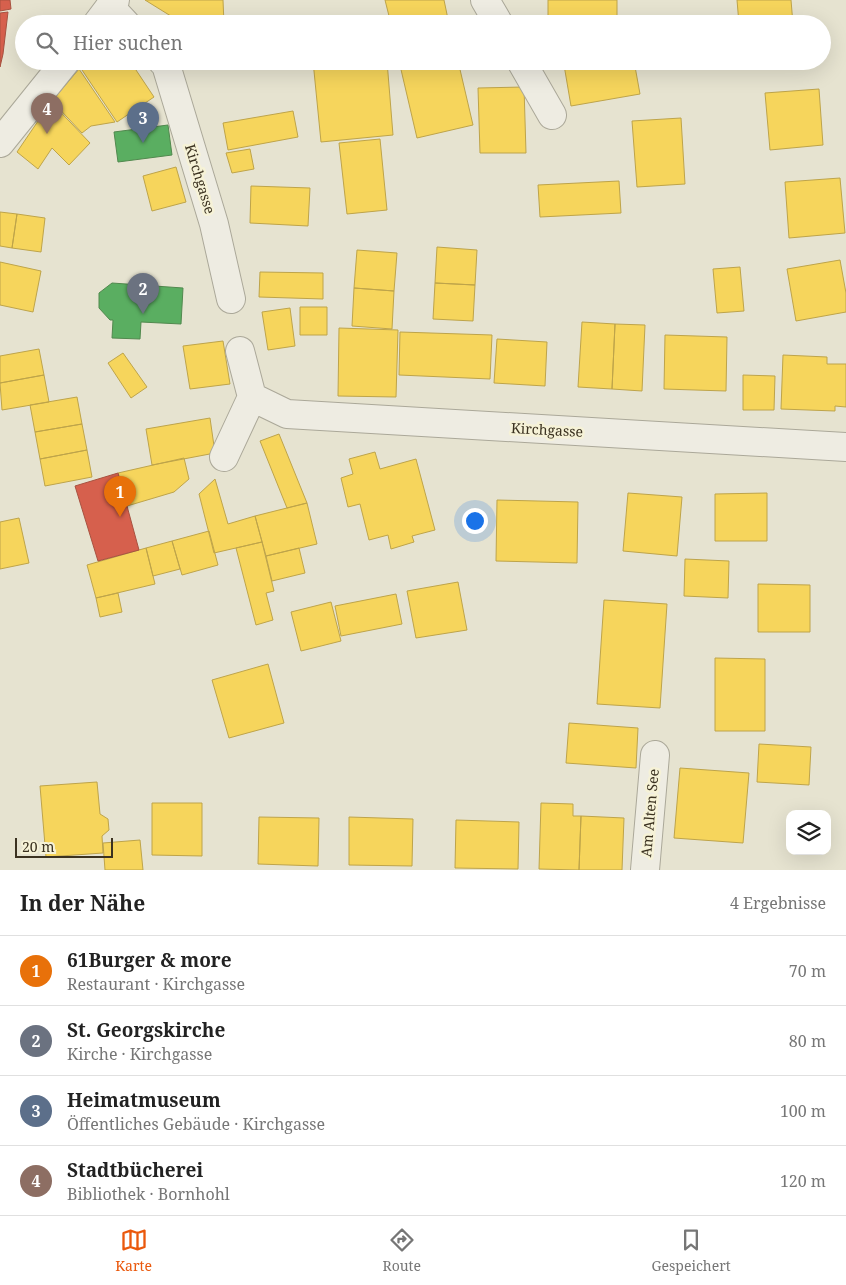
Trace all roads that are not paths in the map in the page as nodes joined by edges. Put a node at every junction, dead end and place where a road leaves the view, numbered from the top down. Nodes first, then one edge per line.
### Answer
1 (484, 0) edge
2 (493, 15) edge
3 (59, 70) edge
4 (168, 70) edge
5 (526, 70) edge
6 (552, 115) dead end
7 (0, 143) edge
8 (231, 299) dead end
9 (240, 351) dead end
10 (252, 396) junction
11 (846, 447) edge
12 (224, 458) dead end
13 (655, 755) dead end
14 (645, 870) edge

1 - 2 street
3 - 7 street
4 - 8 street, Kirchgasse
5 - 6 street
9 - 10 street
10 - 11 street, Kirchgasse
10 - 12 street
13 - 14 street, Am Alten See

